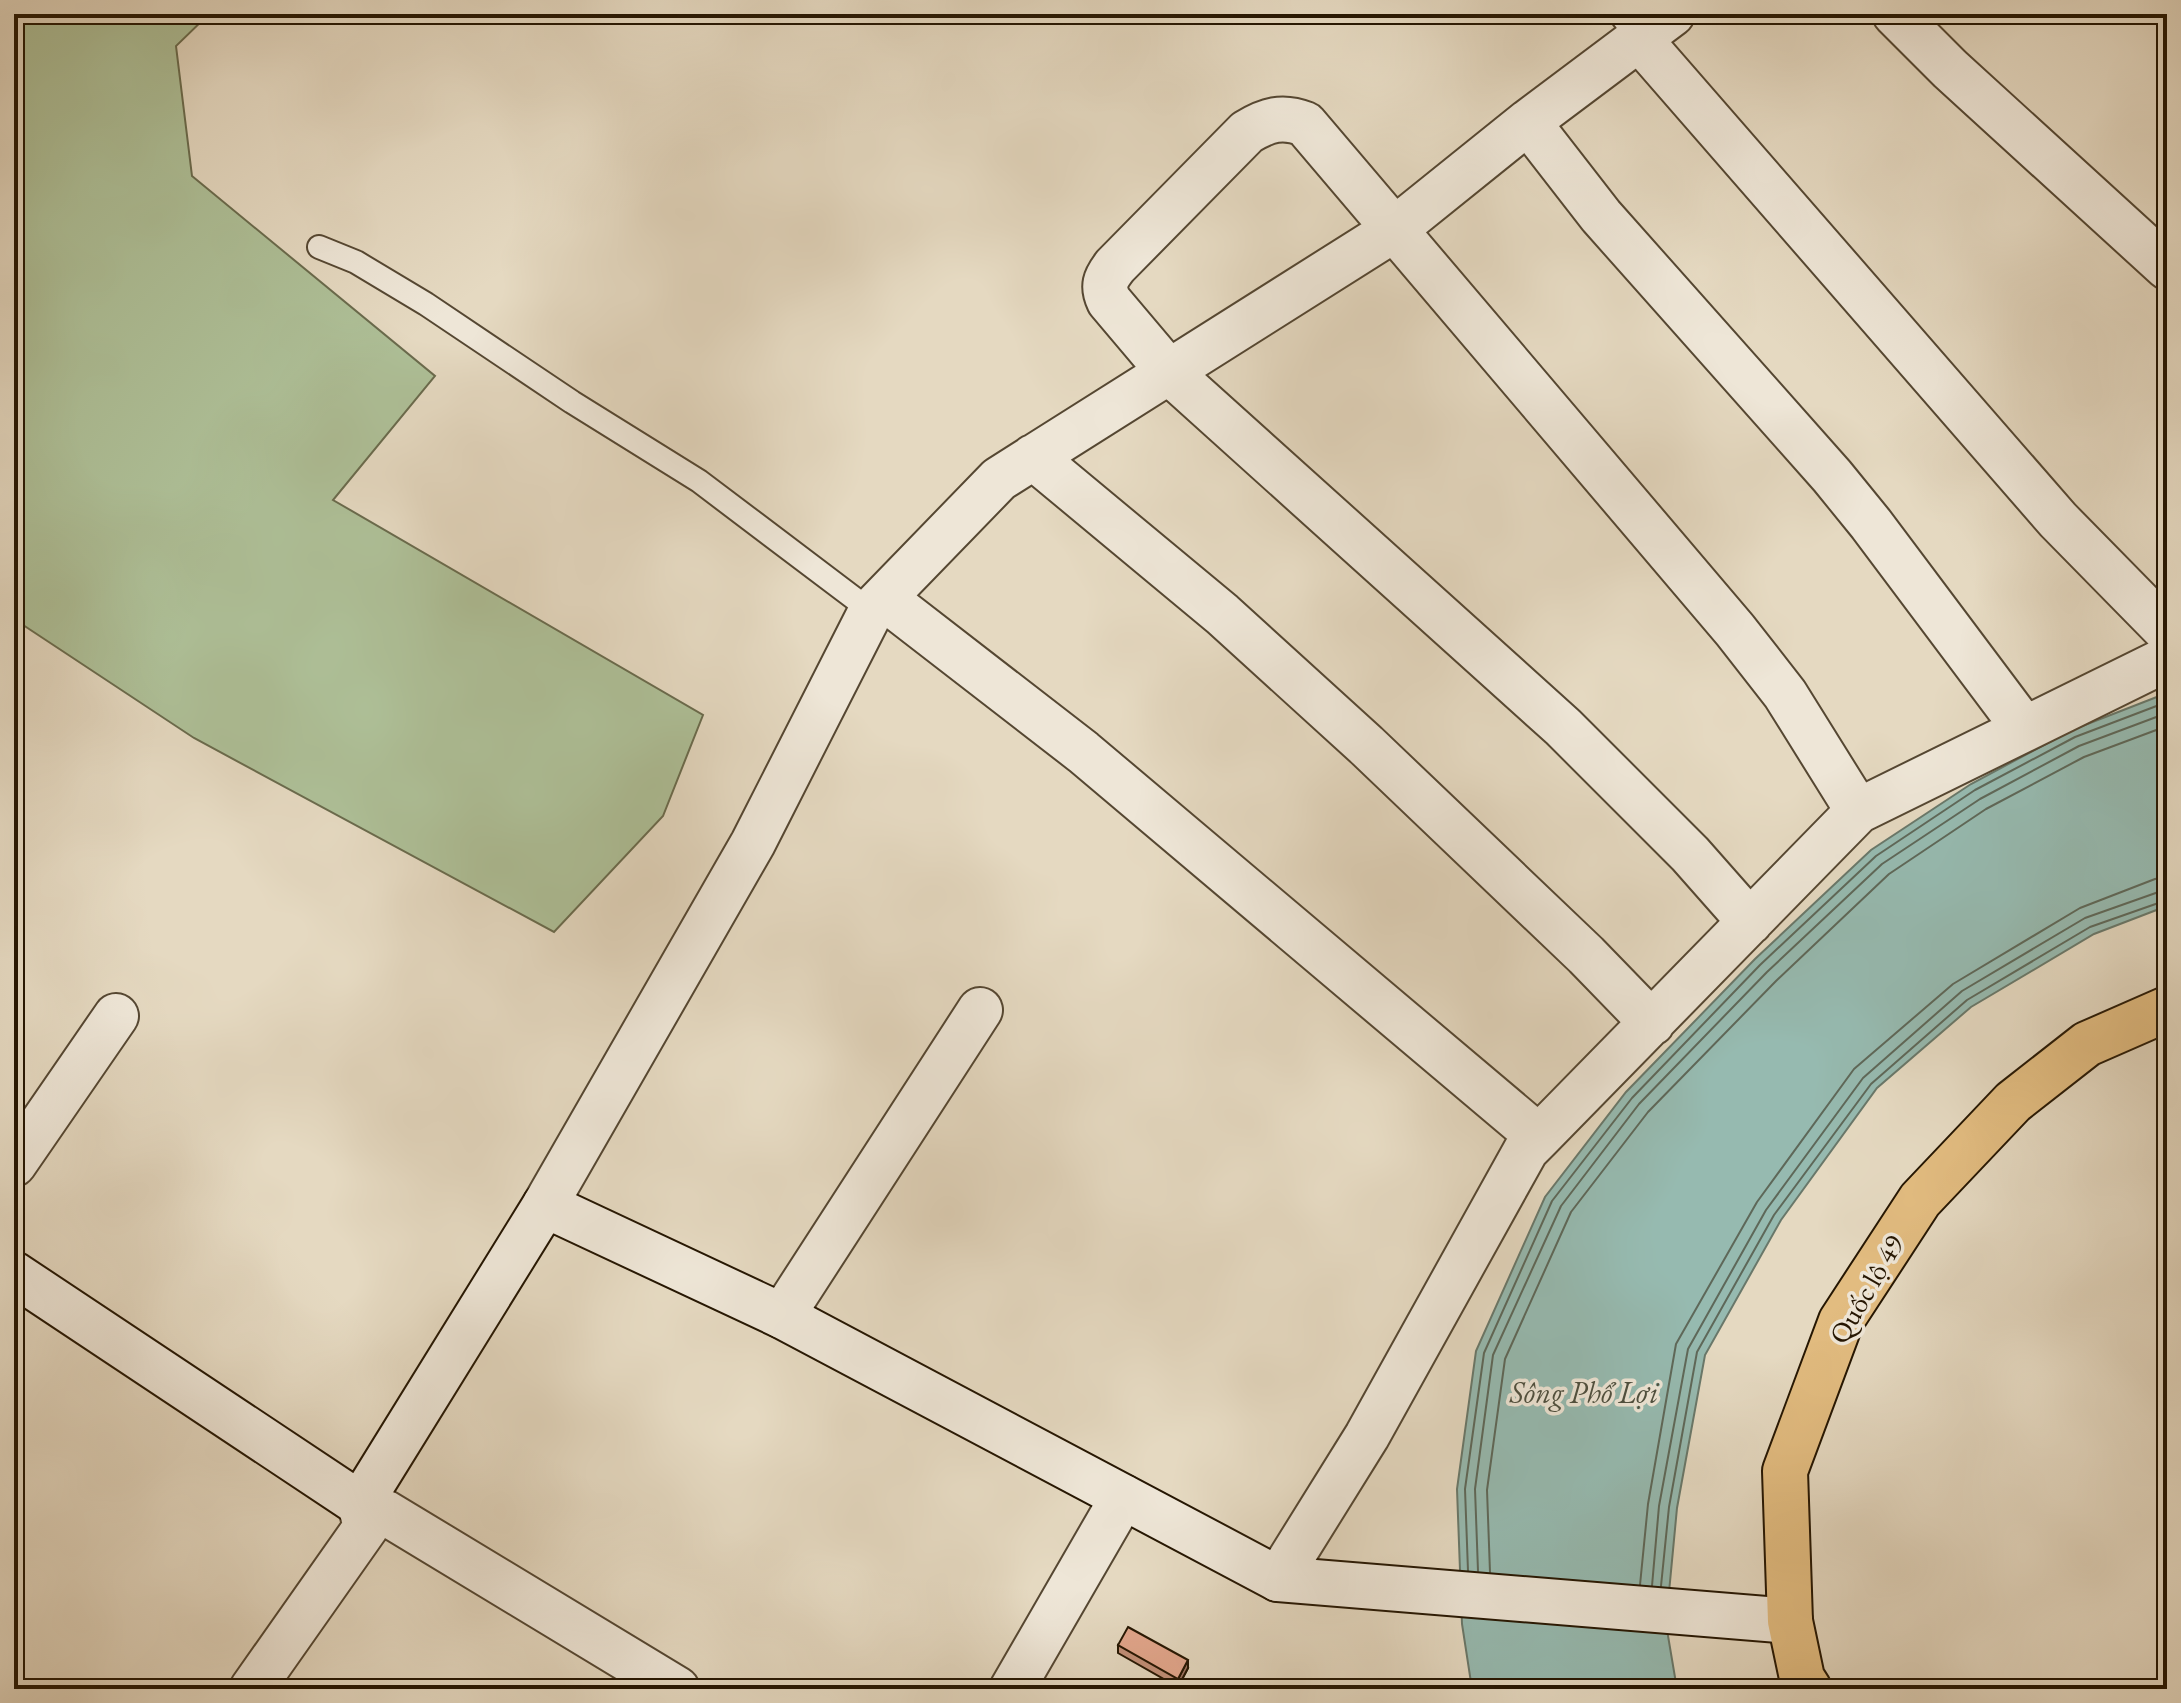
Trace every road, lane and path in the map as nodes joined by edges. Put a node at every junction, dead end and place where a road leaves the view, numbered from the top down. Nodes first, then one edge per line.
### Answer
1 (1895, 14) edge
2 (1644, 23) edge
3 (1528, 122) junction
4 (1395, 229) junction
5 (319, 247) dead end
6 (2167, 267) edge
7 (1169, 372) junction
8 (1033, 457) junction
9 (878, 604) junction
10 (2167, 631) edge
11 (2167, 659) edge
12 (2024, 728) junction
13 (1858, 811) junction
14 (1750, 922) junction
15 (2167, 1009) edge
16 (980, 1010) dead end
17 (116, 1016) dead end
18 (1652, 1023) junction
19 (1539, 1137) junction
20 (14, 1164) edge
21 (545, 1205) junction
22 (16, 1279) edge
23 (782, 1316) junction
24 (1123, 1497) junction
25 (360, 1504) junction
26 (1278, 1579) junction
27 (1790, 1621) junction
28 (252, 1689) edge
29 (677, 1689) edge
30 (1012, 1689) edge
31 (1809, 1689) edge

1 - 6 street
2 - 3 street
2 - 10 street
3 - 4 street
3 - 12 street
4 - 7 street
4 - 7 street
4 - 13 street
5 - 9 lane
7 - 8 street
7 - 14 street
8 - 9 street
8 - 18 street
9 - 19 street
9 - 21 street
11 - 12 street
12 - 13 street
13 - 14 street
14 - 18 street
15 - 27 highway, Quốc lộ 49
16 - 23 street
17 - 20 street
18 - 19 street
19 - 26 street
21 - 23 street
21 - 25 street
22 - 25 street
23 - 24 street
24 - 26 street
24 - 30 street
25 - 28 street
25 - 29 street
26 - 27 street
27 - 31 highway, Quốc lộ 49

